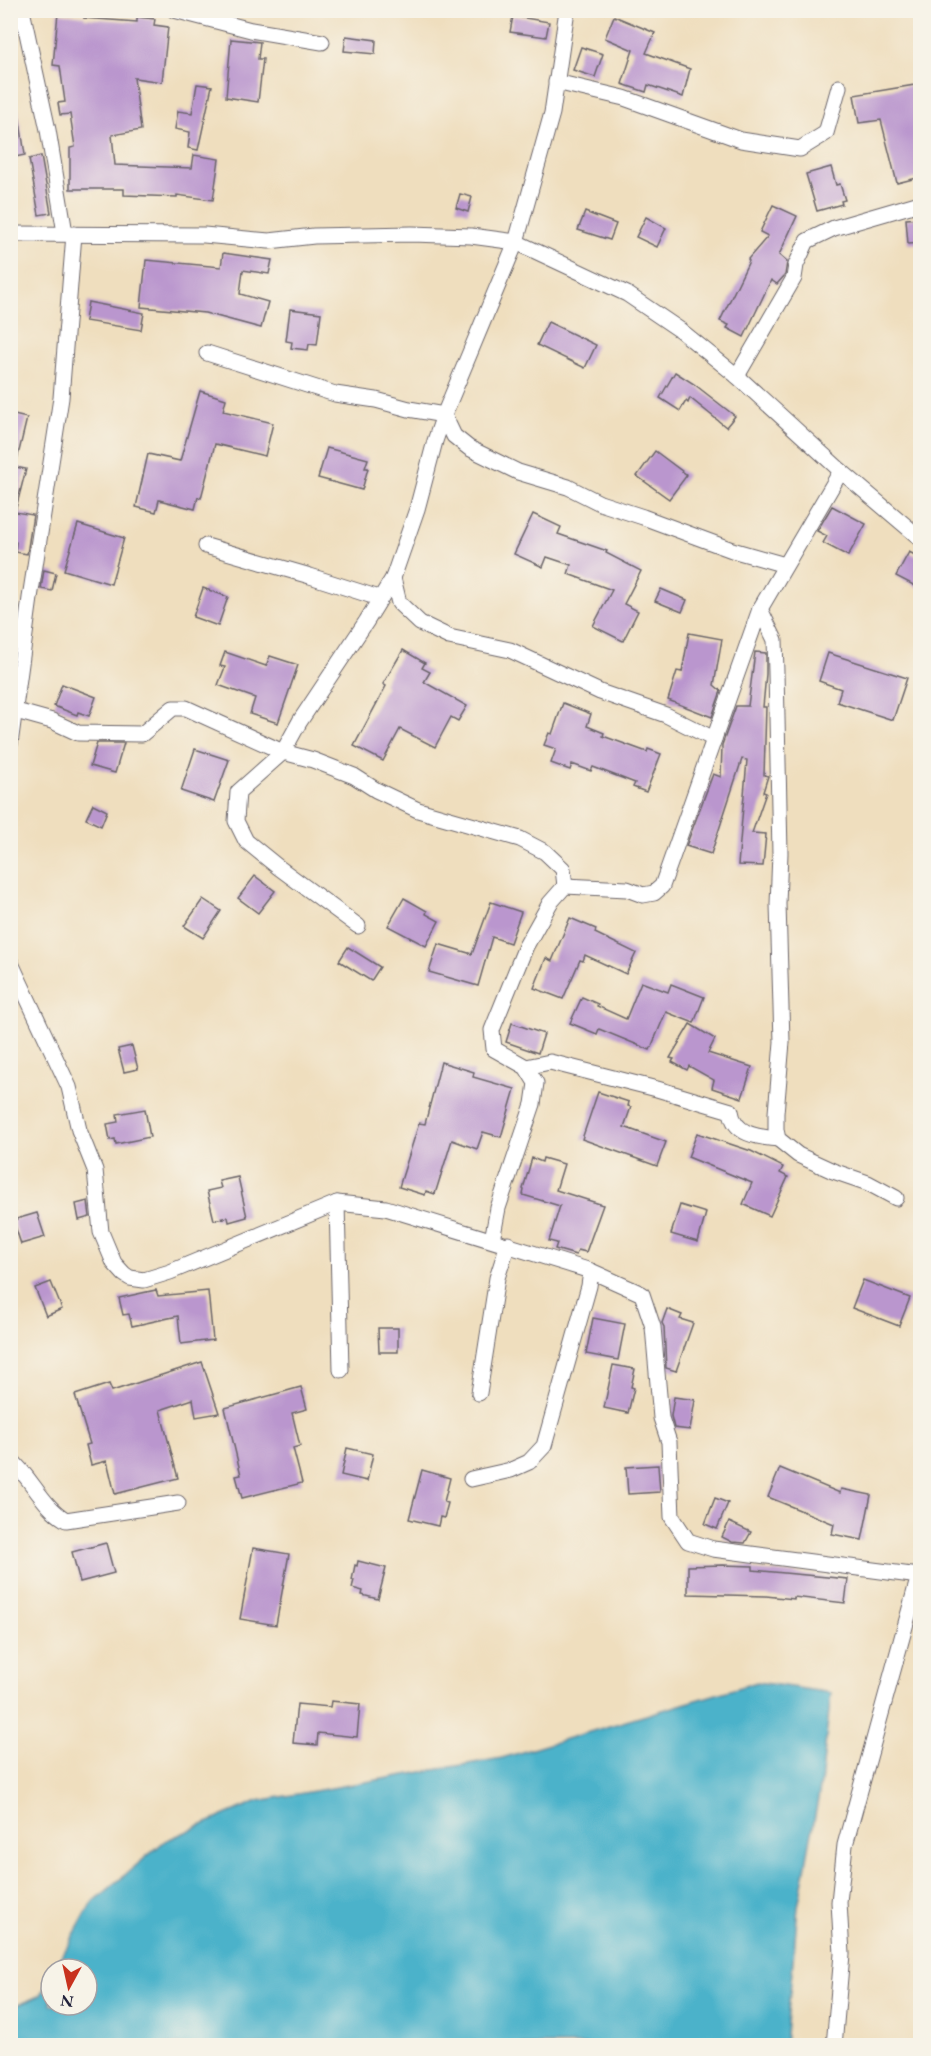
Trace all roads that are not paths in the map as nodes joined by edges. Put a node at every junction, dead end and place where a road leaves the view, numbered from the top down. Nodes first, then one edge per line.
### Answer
1 (22, 10) edge
2 (174, 10) edge
3 (567, 10) edge
4 (322, 42) dead end
5 (556, 82) junction
6 (839, 87) dead end
7 (921, 203) edge
8 (69, 233) junction
9 (10, 234) edge
10 (516, 242) junction
11 (207, 353) dead end
12 (737, 376) junction
13 (444, 415) junction
14 (841, 471) junction
15 (921, 538) edge
16 (206, 546) dead end
17 (785, 566) junction
18 (393, 578) junction
19 (379, 598) junction
20 (760, 609) junction
21 (16, 711) junction
22 (714, 739) junction
23 (11, 743) edge
24 (282, 752) junction
25 (565, 886) junction
26 (358, 926) dead end
27 (10, 961) edge
28 (526, 1067) junction
29 (778, 1139) junction
30 (896, 1198) dead end
31 (337, 1203) junction
32 (492, 1240) junction
33 (508, 1244) junction
34 (591, 1271) junction
35 (341, 1370) dead end
36 (479, 1393) dead end
37 (10, 1458) edge
38 (471, 1479) dead end
39 (178, 1503) dead end
40 (920, 1574) edge
41 (834, 2046) edge

1 - 8 street
2 - 4 street
3 - 5 street
5 - 6 street
5 - 10 street
7 - 12 street
8 - 9 street
8 - 10 street
8 - 21 street
10 - 12 street
10 - 13 street
11 - 13 street
12 - 14 street
13 - 17 street
13 - 18 street
14 - 15 street
14 - 17 street
16 - 19 street
17 - 20 street
18 - 19 street
18 - 22 street
19 - 24 street
20 - 22 street
20 - 29 street
21 - 23 street
21 - 24 street
22 - 25 street
24 - 25 street
24 - 26 street
25 - 28 street
27 - 31 street
28 - 29 street
28 - 32 street
29 - 30 street
31 - 32 street
31 - 35 street
32 - 33 street
33 - 34 street
33 - 36 street
34 - 38 street
34 - 40 street
37 - 39 street
40 - 41 street

